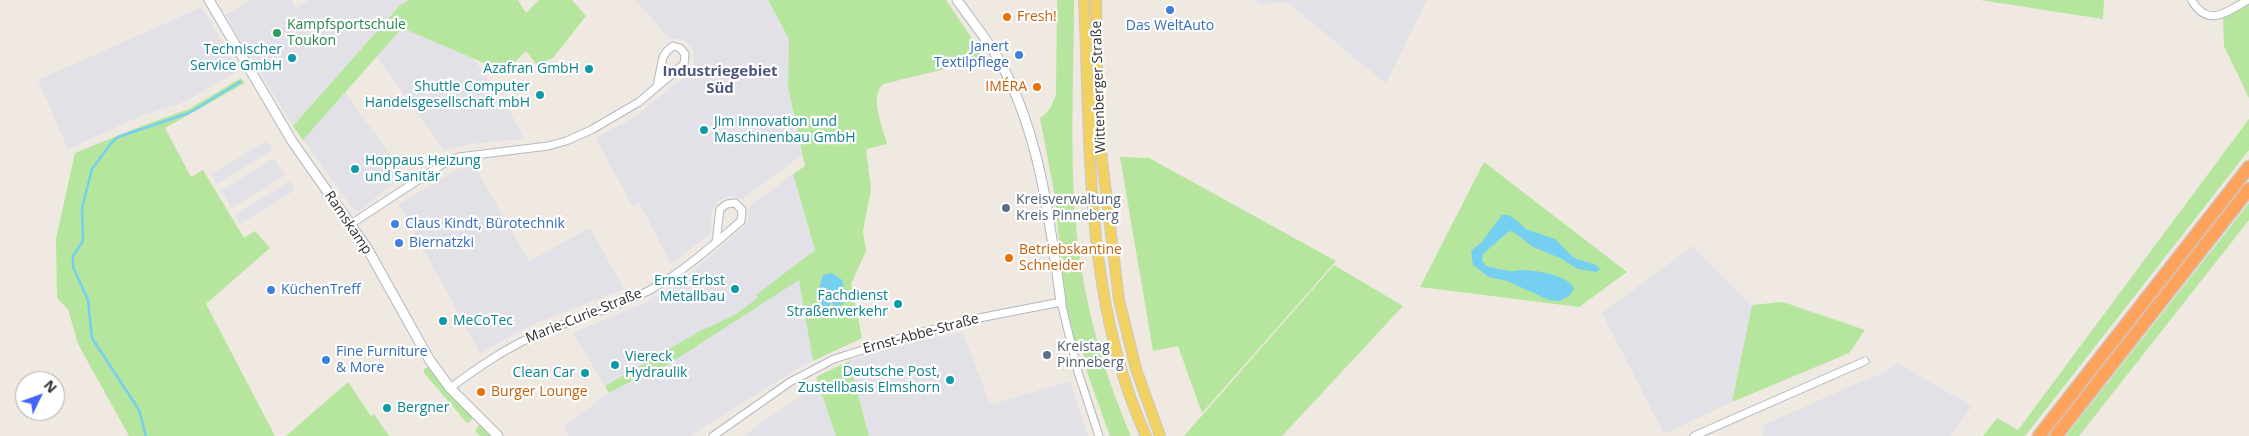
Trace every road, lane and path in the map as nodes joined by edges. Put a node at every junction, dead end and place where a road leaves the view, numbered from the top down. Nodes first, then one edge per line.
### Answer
1 (209, 0) edge
2 (957, 0) edge
3 (1084, 0) edge
4 (1096, 0) edge
5 (2248, 0) edge
6 (2192, 1) edge
7 (657, 86) junction
8 (2249, 167) edge
9 (2249, 189) edge
10 (352, 224) junction
11 (716, 242) junction
12 (1061, 302) junction
13 (1865, 361) dead end
14 (450, 388) junction
15 (498, 436) edge
16 (713, 436) edge
17 (1099, 436) edge
18 (1146, 436) edge
19 (1160, 436) edge
20 (1694, 436) edge
21 (2039, 436) edge
22 (2056, 436) edge

1 - 10 street, Ramskamp
2 - 12 street
3 - 18 main road, Wittenberger Straße
4 - 19 main road, Wittenberger Straße
5 - 6 street
7 - 7 street
7 - 10 street
8 - 21 highway
9 - 22 highway
10 - 14 street, Ramskamp
11 - 11 street, Marie-Curie-Straße
11 - 14 street, Marie-Curie-Straße
12 - 16 street, Ernst-Abbe-Straße
12 - 17 street
13 - 20 street
14 - 15 street, Ramskamp

